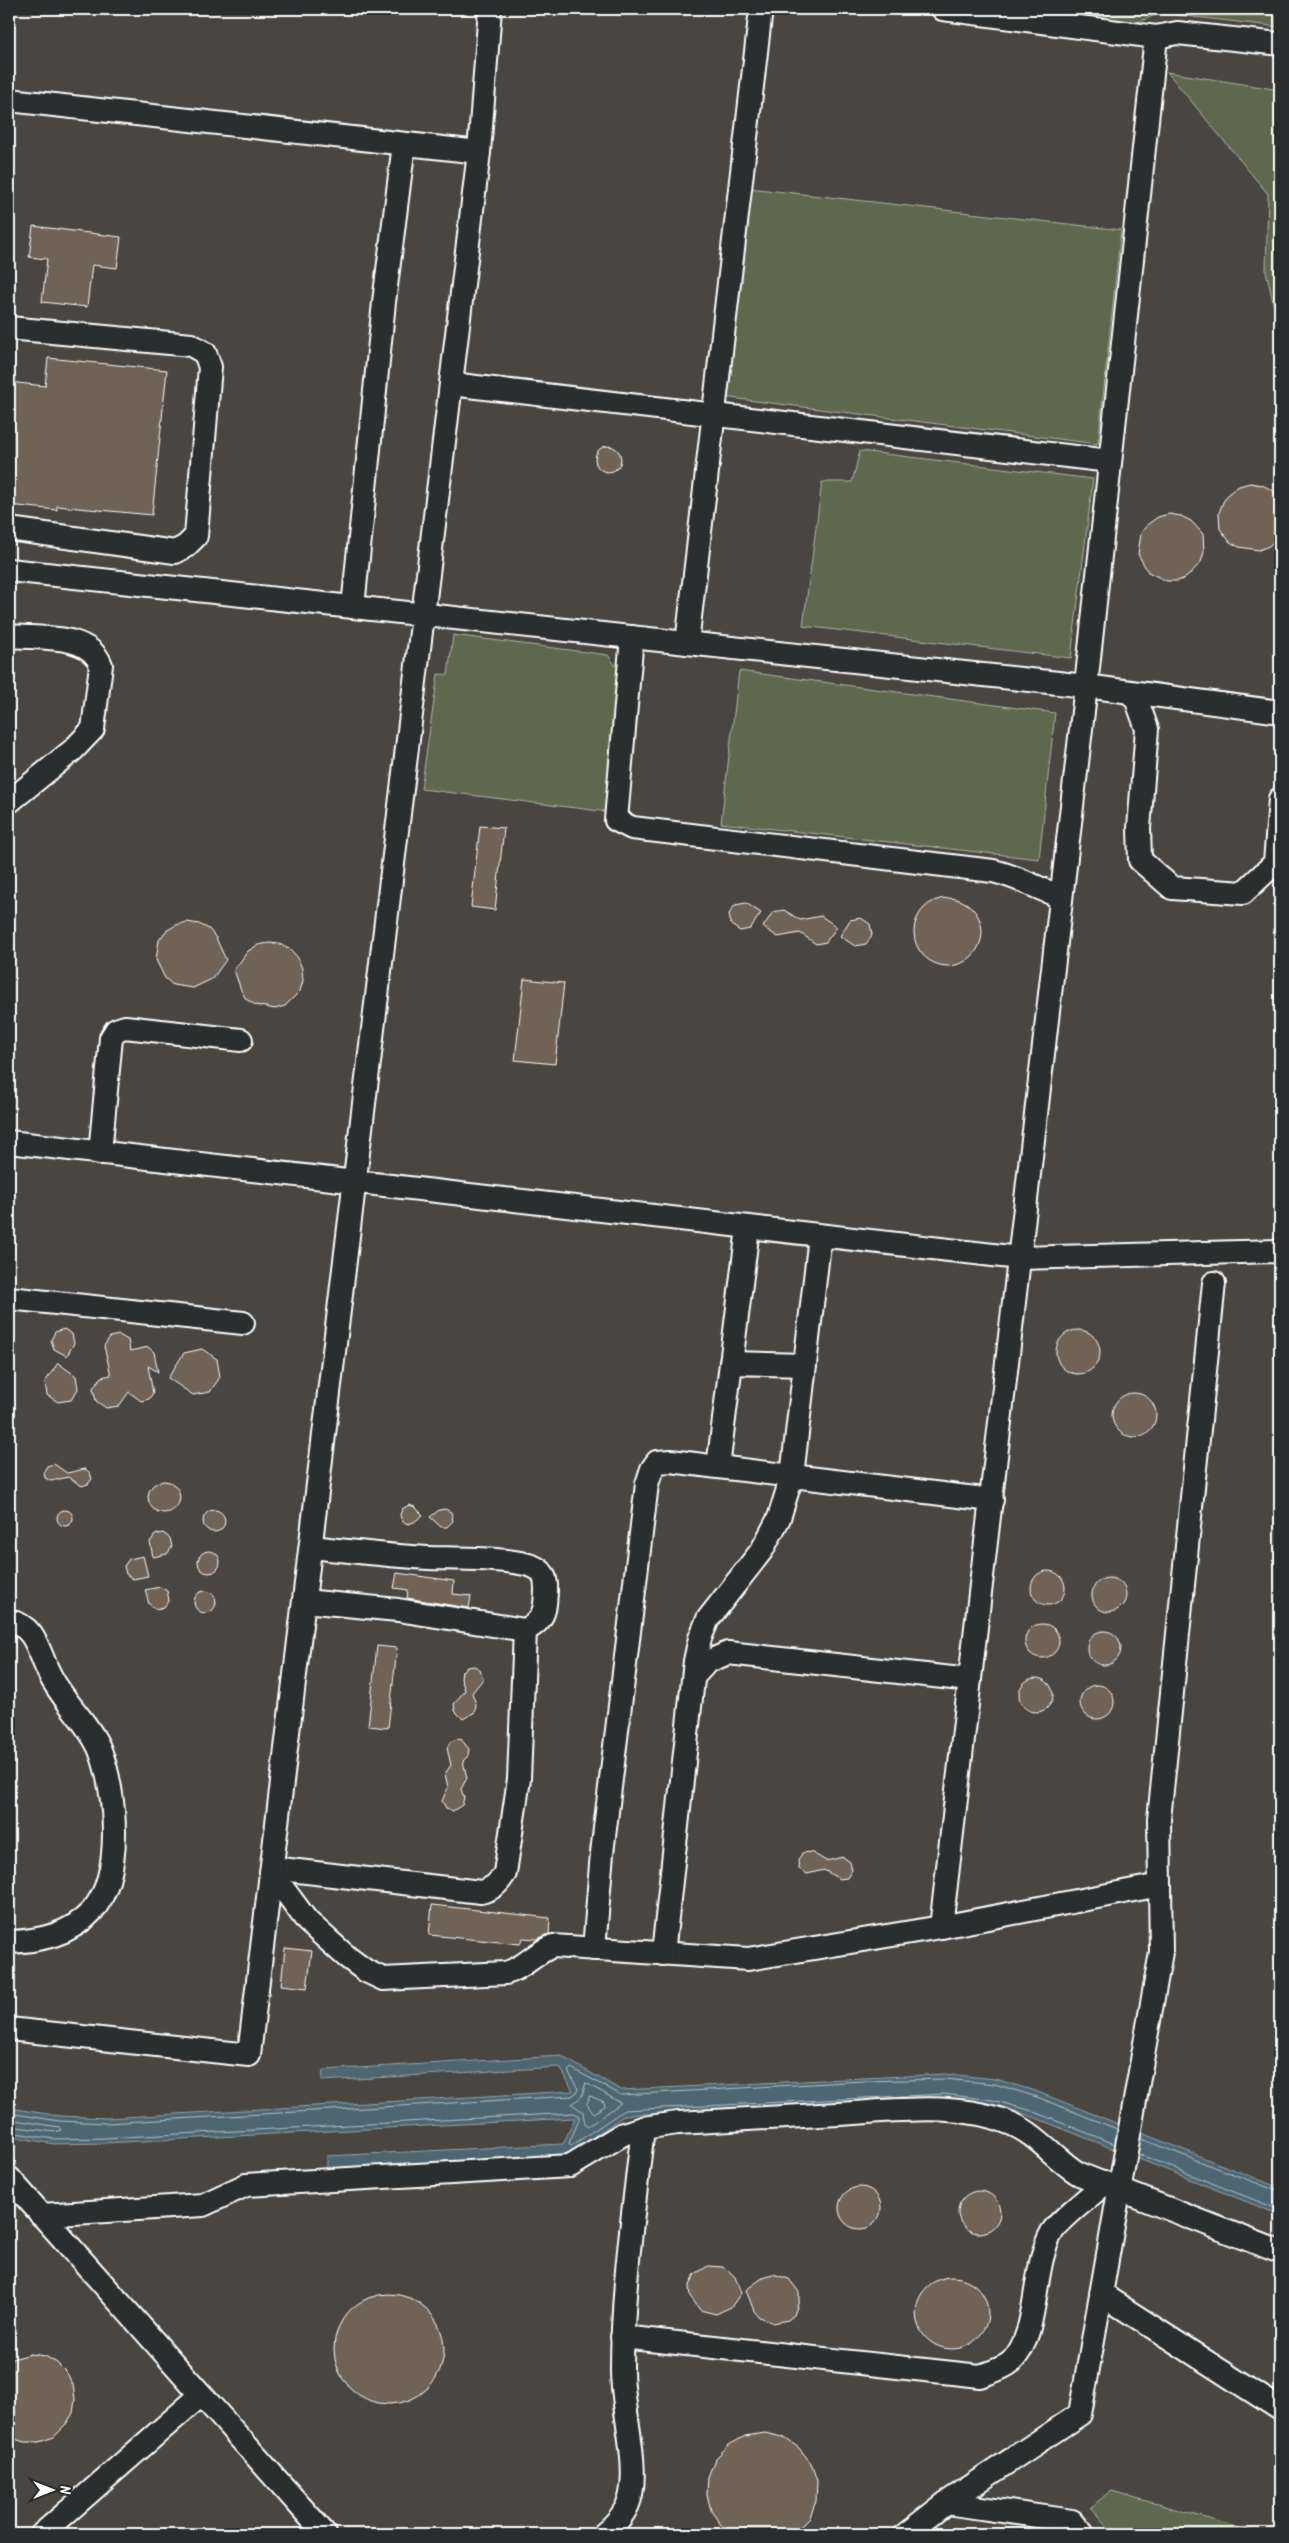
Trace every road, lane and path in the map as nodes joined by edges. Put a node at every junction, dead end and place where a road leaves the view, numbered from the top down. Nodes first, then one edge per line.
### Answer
1 (490, 9) edge
2 (761, 9) edge
3 (943, 9) edge
4 (1156, 37) junction
5 (1280, 44) edge
6 (9, 100) edge
7 (404, 144) junction
8 (479, 152) junction
9 (9, 328) edge
10 (451, 384) junction
11 (714, 415) junction
12 (1110, 462) junction
13 (9, 529) edge
14 (9, 570) edge
15 (353, 607) junction
16 (423, 615) junction
17 (9, 636) edge
18 (632, 637) junction
19 (687, 643) junction
20 (1086, 686) junction
21 (1130, 692) junction
22 (1280, 712) edge
23 (1280, 799) edge
24 (9, 802) edge
25 (1061, 898) junction
26 (241, 1040) dead end
27 (9, 1142) edge
28 (100, 1153) junction
29 (355, 1183) junction
30 (748, 1228) junction
31 (820, 1236) junction
32 (1280, 1251) edge
33 (1019, 1258) junction
34 (1214, 1283) dead end
35 (9, 1298) edge
36 (243, 1323) dead end
37 (731, 1363) junction
38 (805, 1366) junction
39 (718, 1467) junction
40 (792, 1476) junction
41 (992, 1500) junction
42 (311, 1546) junction
43 (304, 1601) junction
44 (9, 1621) edge
45 (525, 1630) junction
46 (694, 1676) junction
47 (970, 1680) junction
48 (272, 1870) junction
49 (1160, 1885) junction
50 (941, 1927) junction
51 (9, 1942) edge
52 (594, 1949) junction
53 (664, 1954) junction
54 (9, 2028) edge
55 (643, 2128) junction
56 (9, 2178) edge
57 (1115, 2185) junction
58 (41, 2215) junction
59 (1280, 2252) edge
60 (1101, 2294) junction
61 (622, 2337) junction
62 (201, 2395) junction
63 (1280, 2409) edge
64 (946, 2503) junction
65 (42, 2534) edge
66 (325, 2534) edge
67 (604, 2534) edge
68 (906, 2534) edge
69 (1084, 2534) edge

1 - 8 lane
2 - 11 lane
3 - 4 lane
4 - 5 lane
4 - 12 lane
6 - 7 lane
7 - 8 lane
7 - 15 lane
8 - 10 lane
9 - 13 lane
10 - 11 lane
10 - 16 lane
11 - 12 lane
11 - 19 lane
12 - 20 lane
14 - 15 lane
15 - 16 lane
16 - 18 lane
16 - 29 lane
17 - 24 lane
18 - 19 lane
18 - 25 lane
19 - 20 lane
20 - 21 lane
20 - 25 lane
21 - 22 lane
21 - 23 lane
25 - 33 lane
26 - 28 lane
27 - 28 lane
28 - 29 lane
29 - 30 lane
29 - 42 lane
30 - 31 lane
30 - 37 lane
31 - 33 lane
31 - 38 lane
32 - 33 lane
33 - 41 lane
34 - 49 lane
35 - 36 lane
37 - 38 lane
37 - 39 lane
38 - 40 lane
39 - 40 lane
39 - 52 lane
40 - 41 lane
40 - 46 lane
41 - 47 lane
42 - 43 lane
42 - 45 lane
43 - 45 lane
43 - 48 lane
44 - 51 lane
45 - 48 lane
46 - 47 lane
46 - 53 lane
47 - 50 lane
48 - 52 lane
48 - 54 lane
49 - 50 lane
49 - 57 lane
50 - 53 lane
52 - 53 lane
55 - 57 lane
55 - 58 lane
55 - 61 lane
56 - 58 lane
57 - 59 lane
57 - 60 lane
57 - 61 lane
58 - 62 lane
60 - 63 lane
60 - 64 lane
61 - 67 lane
62 - 65 lane
62 - 66 lane
64 - 68 lane
64 - 69 lane

